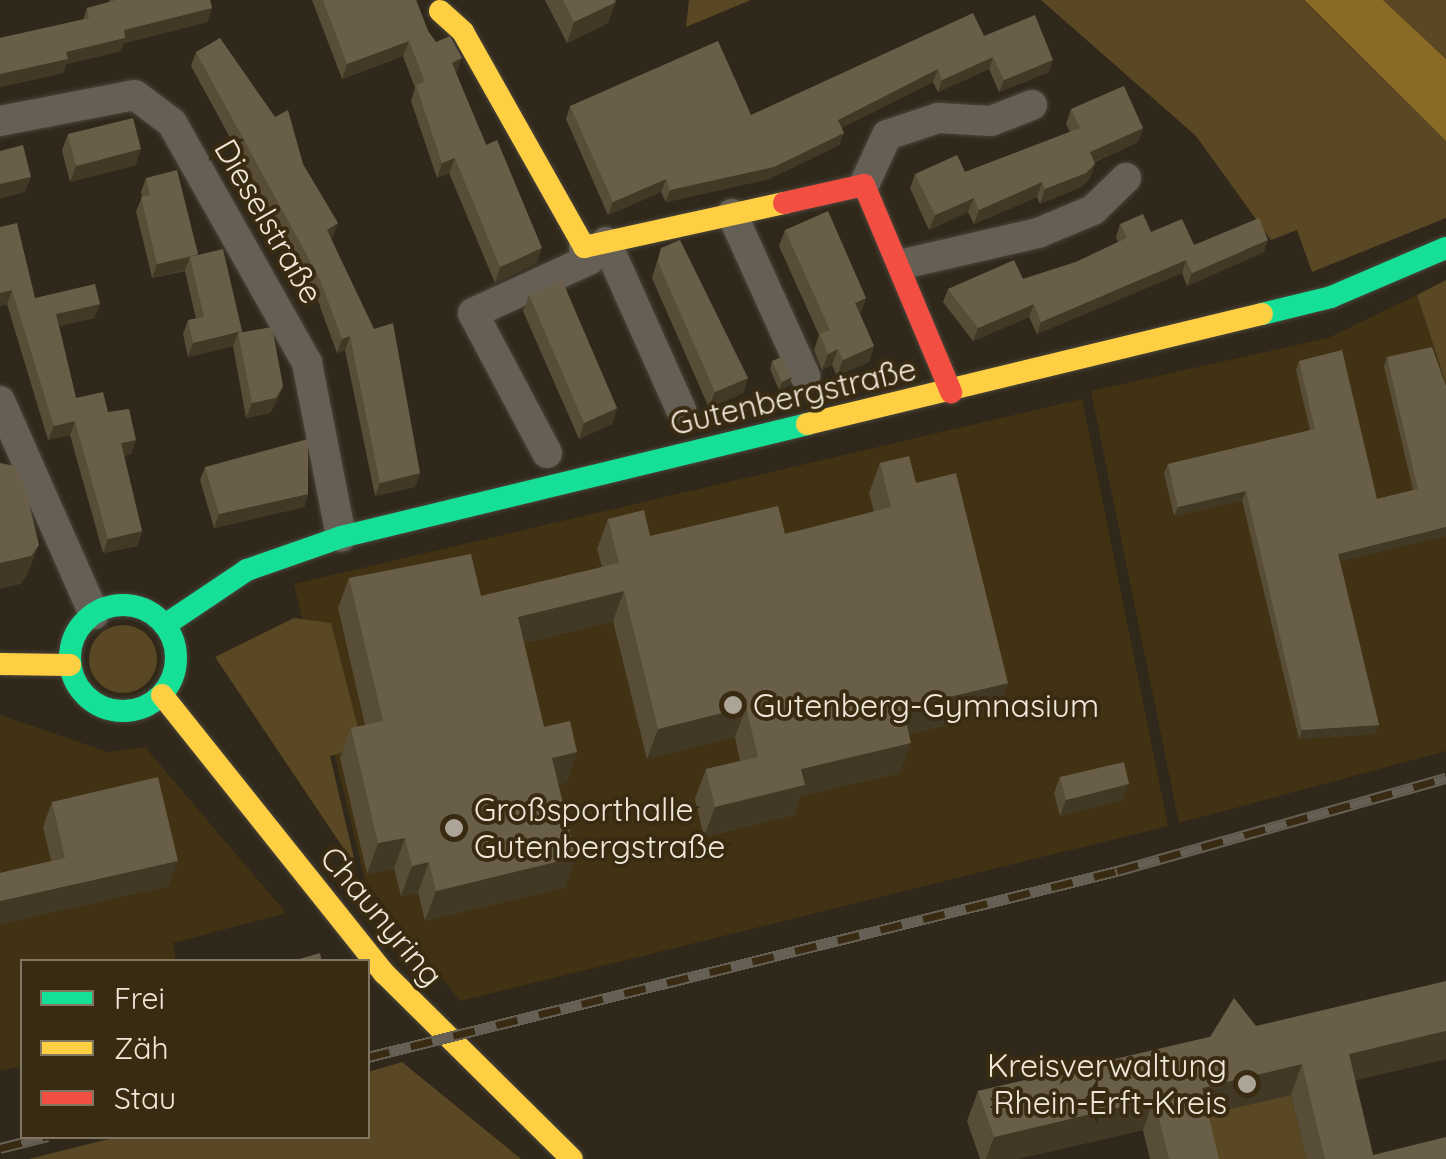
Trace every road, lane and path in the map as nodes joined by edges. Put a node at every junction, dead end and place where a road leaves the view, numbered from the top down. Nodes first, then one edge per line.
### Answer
1 (440, 11) dead end
2 (1032, 105) dead end
3 (0, 121) edge
4 (1126, 178) dead end
5 (864, 185) junction
6 (732, 214) junction
7 (595, 244) junction
8 (1446, 248) edge
9 (904, 264) junction
10 (806, 376) dead end
11 (950, 392) junction
12 (0, 401) edge
13 (681, 410) dead end
14 (547, 453) dead end
15 (341, 537) junction
16 (94, 614) junction
17 (164, 625) junction
18 (0, 664) edge
19 (70, 665) junction
20 (162, 695) junction
21 (572, 1159) edge

1 - 7 street
2 - 5 street
3 - 15 street, Dieselstraße
4 - 9 street
5 - 6 street
5 - 9 street
6 - 7 street
6 - 10 street
7 - 13 street
7 - 14 street
8 - 11 street, Gutenbergstraße
9 - 11 street
11 - 15 street, Gutenbergstraße
12 - 16 street
15 - 17 street, Gutenbergstraße
16 - 17 street
16 - 19 street
17 - 20 street
18 - 19 street
19 - 20 street
20 - 21 street, Chaunyring

